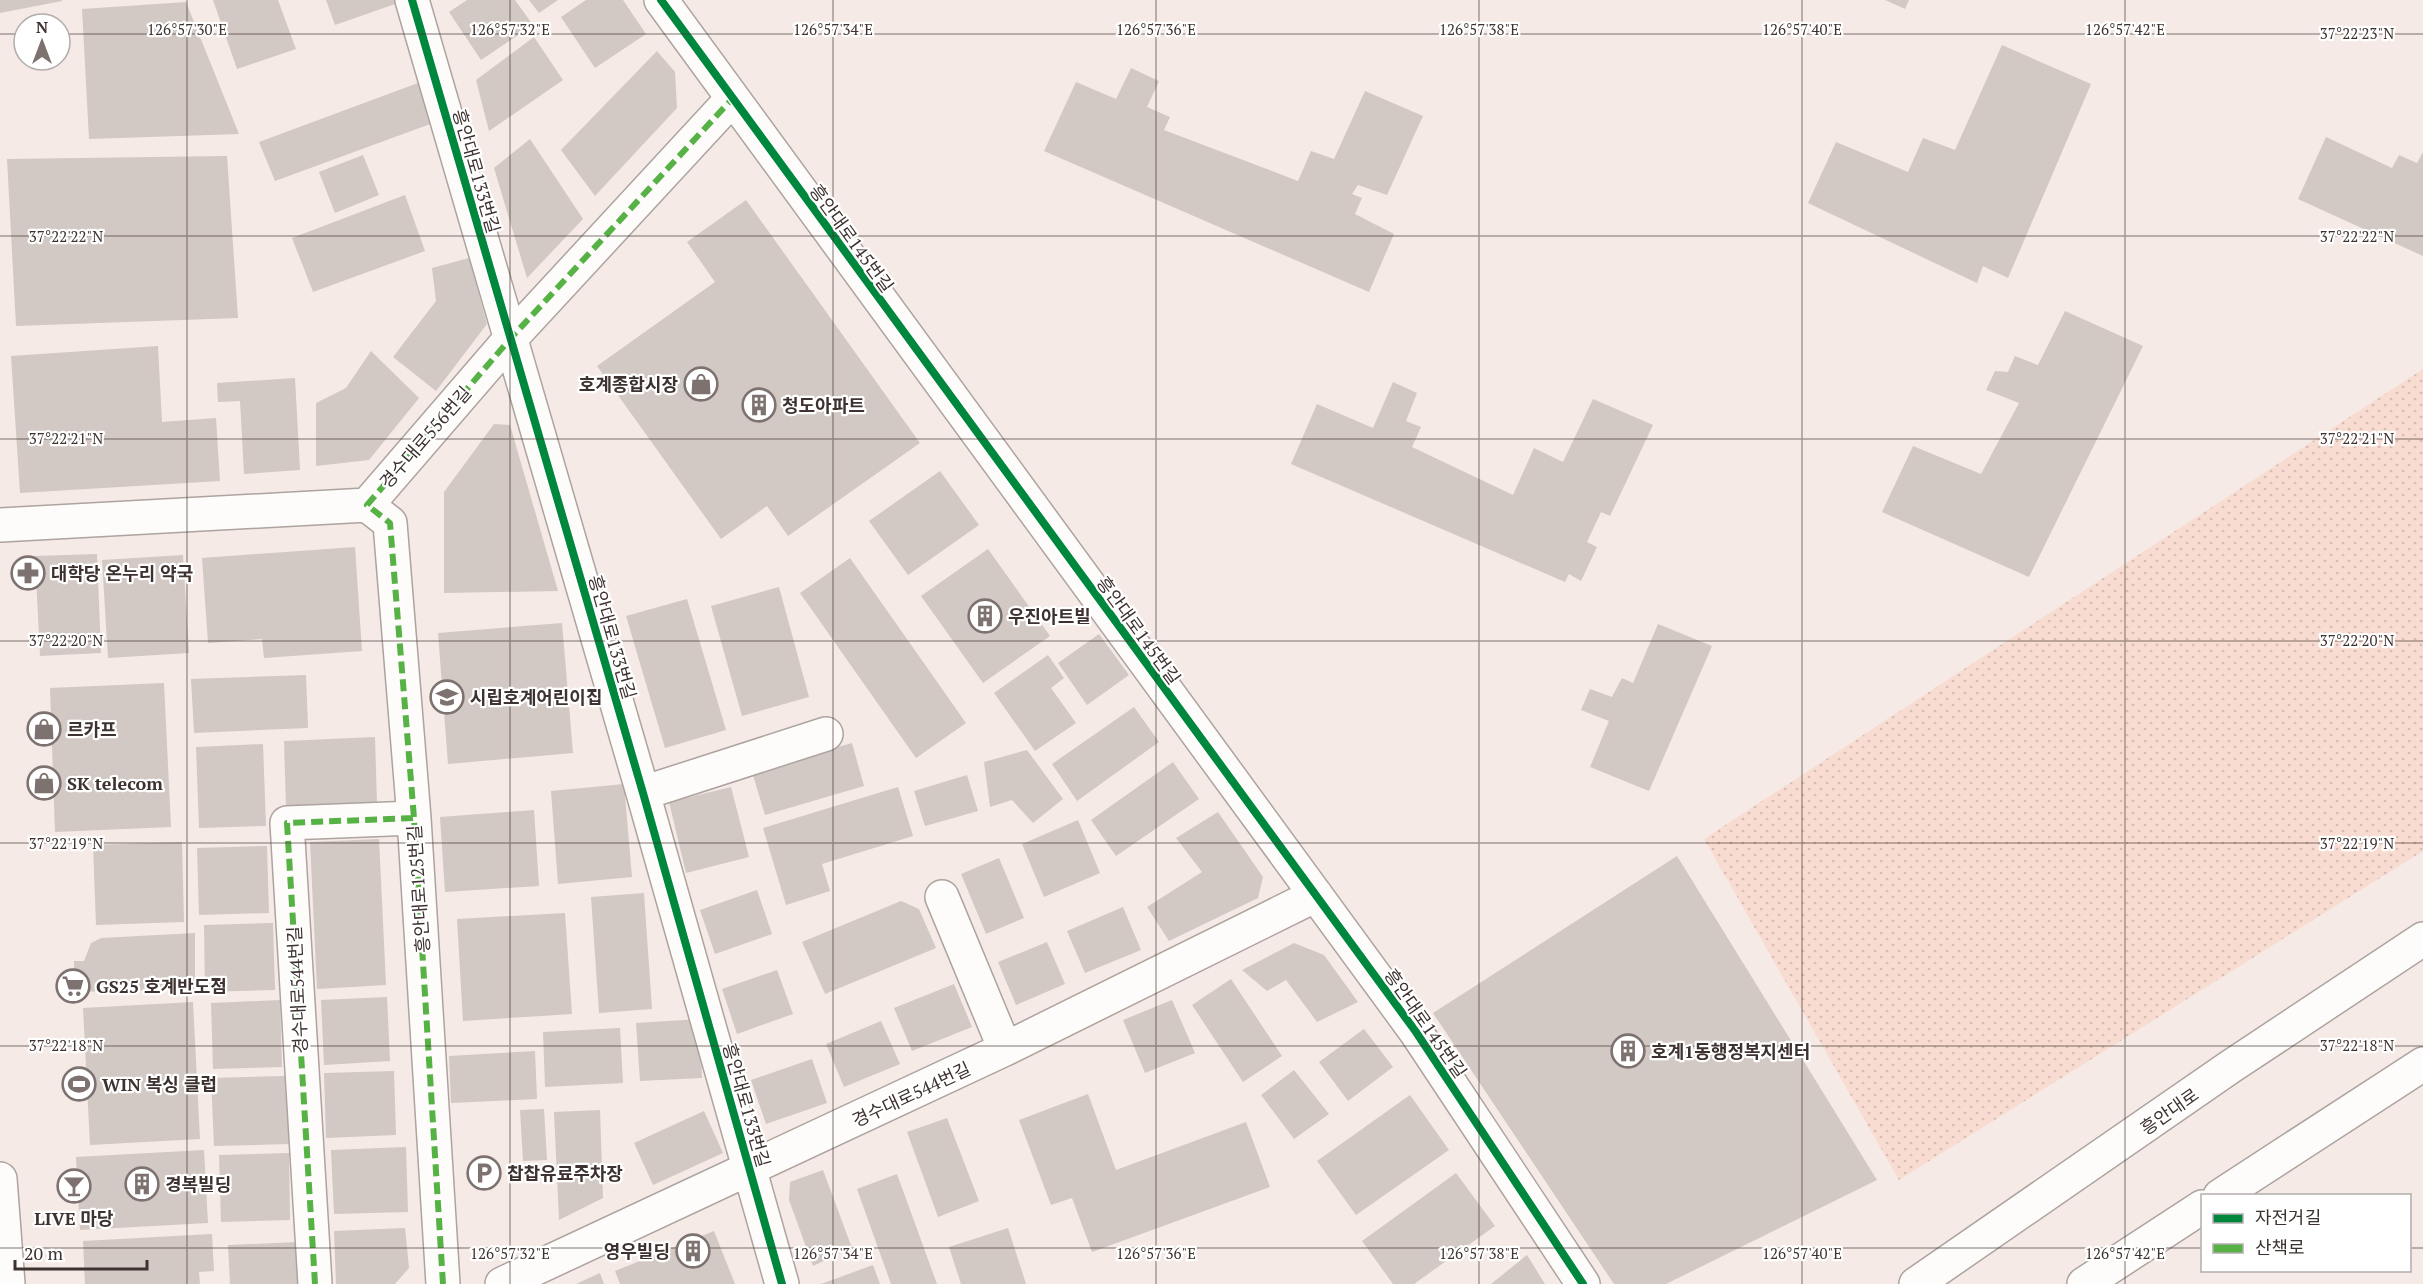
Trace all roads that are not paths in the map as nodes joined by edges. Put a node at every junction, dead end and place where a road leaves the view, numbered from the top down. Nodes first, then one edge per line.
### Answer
1 (412, 0) edge
2 (661, 0) edge
3 (732, 99) junction
4 (511, 338) junction
5 (367, 505) junction
6 (0, 525) edge
7 (826, 735) dead end
8 (643, 793) junction
9 (414, 818) junction
10 (1316, 896) junction
11 (942, 897) dead end
12 (2423, 939) edge
13 (1005, 1049) junction
14 (2423, 1064) edge
15 (750, 1170) junction
16 (0, 1179) edge
17 (2223, 1194) edge
18 (2201, 1208) edge
19 (8, 1284) edge
20 (315, 1284) edge
21 (443, 1284) edge
22 (502, 1284) edge
23 (782, 1284) edge
24 (1583, 1284) edge
25 (1916, 1284) edge
26 (2084, 1284) edge

1 - 4 street, 흥안대로133번길
2 - 3 street, 흥안대로145번길
3 - 4 street, 경수대로556번길
3 - 10 street, 흥안대로145번길
4 - 5 street, 경수대로556번길
4 - 8 street, 흥안대로133번길
5 - 6 street, 경수대로556번길
5 - 9 street, 흥안대로125번길
7 - 8 street
8 - 15 street, 흥안대로133번길
9 - 20 street, 경수대로544번길
9 - 21 street, 흥안대로125번길
10 - 13 street, 경수대로544번길
10 - 24 street, 흥안대로145번길
11 - 13 street
12 - 25 street, 흥안대로
13 - 15 street, 경수대로544번길
14 - 17 street
15 - 22 street, 경수대로544번길
15 - 23 street, 흥안대로133번길
16 - 19 street
18 - 26 street

